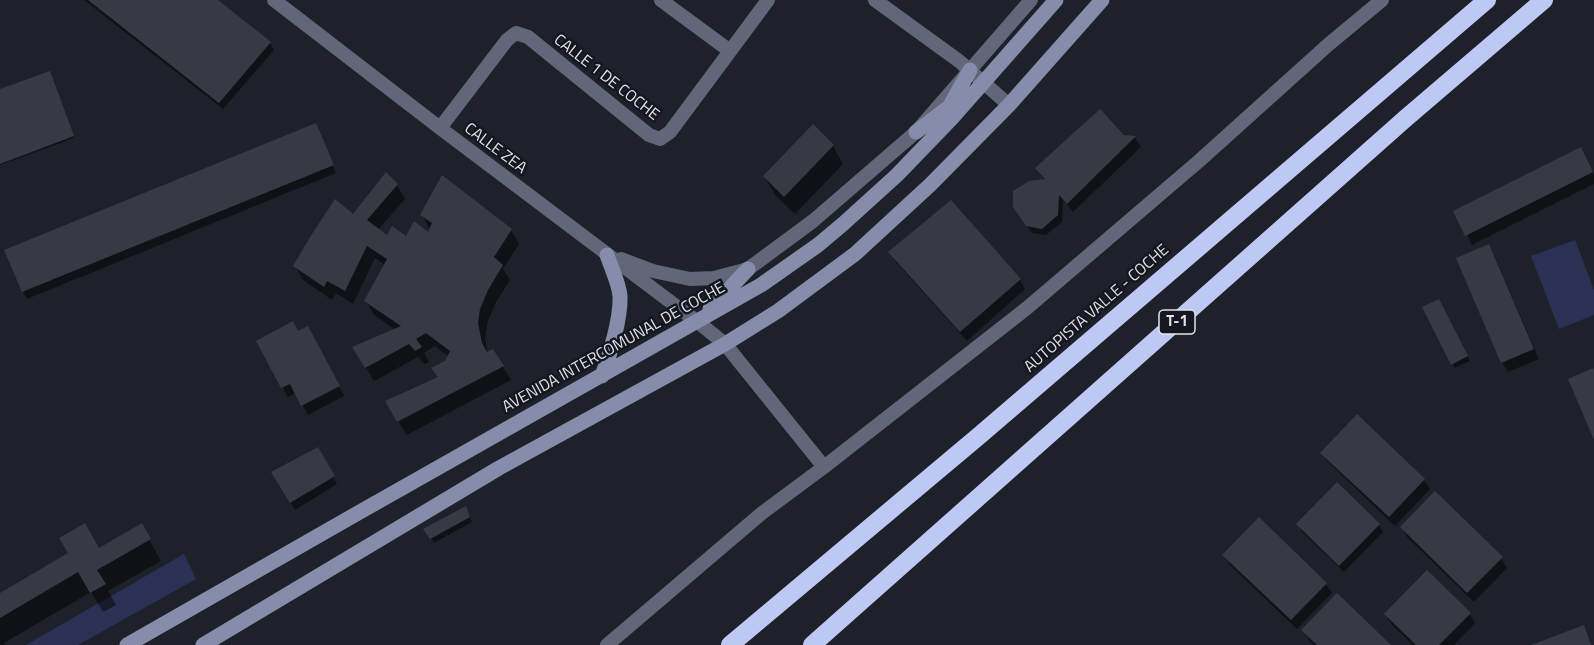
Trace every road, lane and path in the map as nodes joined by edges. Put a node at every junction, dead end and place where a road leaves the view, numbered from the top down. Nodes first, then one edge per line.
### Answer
1 (274, 0) edge
2 (661, 0) edge
3 (768, 0) edge
4 (875, 0) edge
5 (1031, 0) edge
6 (1056, 0) edge
7 (1102, 0) edge
8 (1382, 0) edge
9 (1487, 0) edge
10 (1544, 0) edge
11 (730, 51) junction
12 (970, 70) junction
13 (983, 82) junction
14 (1009, 105) junction
15 (949, 106) junction
16 (440, 128) junction
17 (916, 132) junction
18 (928, 142) junction
19 (607, 255) junction
20 (748, 269) junction
21 (698, 322) junction
22 (725, 344) junction
23 (602, 376) junction
24 (824, 467) junction
25 (127, 645) edge
26 (203, 645) edge
27 (607, 645) edge
28 (730, 645) edge
29 (812, 645) edge

1 - 16 street, CALLE ZEA
2 - 11 street
3 - 11 street, CALLE 1 DE COCHE
4 - 12 street
5 - 12 street
6 - 13 main road, AVENIDA INTERCOMUNAL DE COCHE
7 - 14 main road
8 - 24 street
9 - 28 highway, AUTOPISTA VALLE - COCHE / T-1
10 - 29 highway, T-1
11 - 16 street, CALLE 1 DE COCHE
12 - 13 street
12 - 15 main road
12 - 17 street
13 - 14 street
13 - 15 main road
13 - 18 main road, AVENIDA INTERCOMUNAL DE COCHE
14 - 22 main road
15 - 17 main road
15 - 18 main road
16 - 19 street, CALLE ZEA
17 - 20 street
18 - 21 main road, AVENIDA INTERCOMUNAL DE COCHE
19 - 20 street
19 - 21 street, CALLE ZEA
19 - 23 main road
20 - 21 main road
21 - 22 street, CALLE ZEA
21 - 23 main road, AVENIDA INTERCOMUNAL DE COCHE
22 - 24 street
22 - 26 main road
23 - 25 main road, AVENIDA INTERCOMUNAL DE COCHE
24 - 27 street

